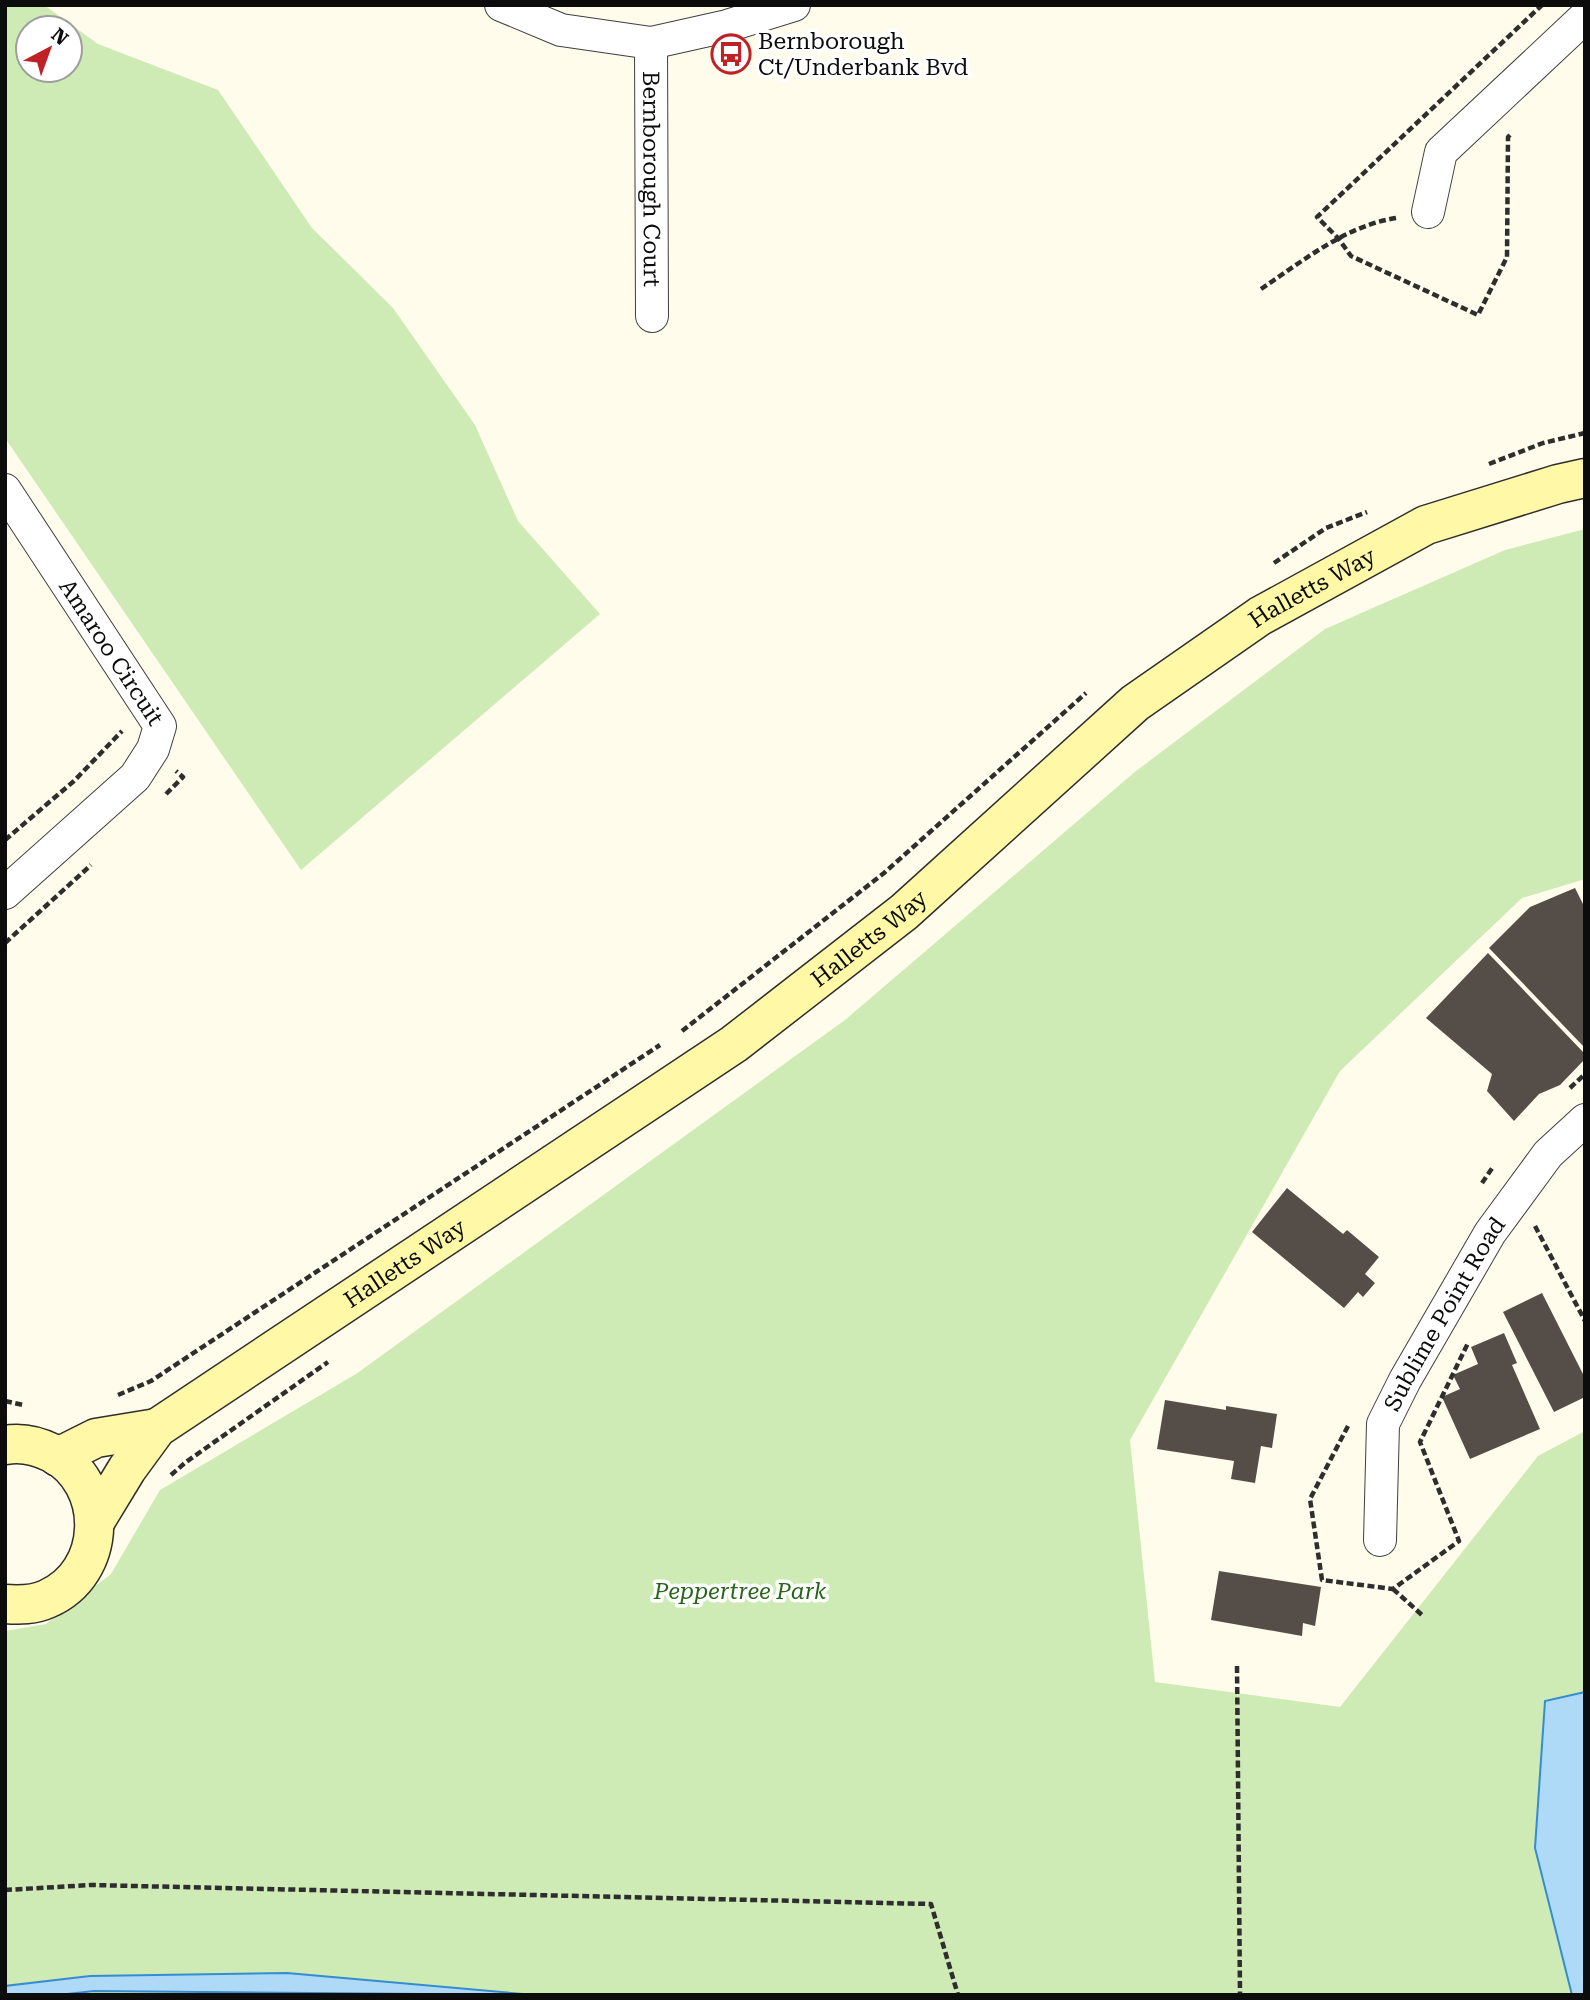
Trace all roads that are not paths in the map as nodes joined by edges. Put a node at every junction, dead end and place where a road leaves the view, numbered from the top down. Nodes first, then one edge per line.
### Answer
1 (501, 5) edge
2 (794, 5) edge
3 (1585, 18) edge
4 (651, 43) junction
5 (1428, 212) road end
6 (652, 316) dead end
7 (1585, 478) edge
8 (5, 490) edge
9 (5, 893) edge
10 (1585, 1120) edge
11 (156, 1428) junction
12 (7, 1443) edge
13 (58, 1457) junction
14 (96, 1520) junction
15 (1380, 1540) dead end
16 (5, 1604) edge

1 - 4 street
2 - 4 street
3 - 5 street
4 - 6 street, Bernborough Court
7 - 11 street, Halletts Way
8 - 9 street, Amaroo Circuit
10 - 15 street, Sublime Point Road
11 - 13 street, Halletts Way
11 - 14 street, Halletts Way
12 - 13 street
13 - 14 street
14 - 16 street

